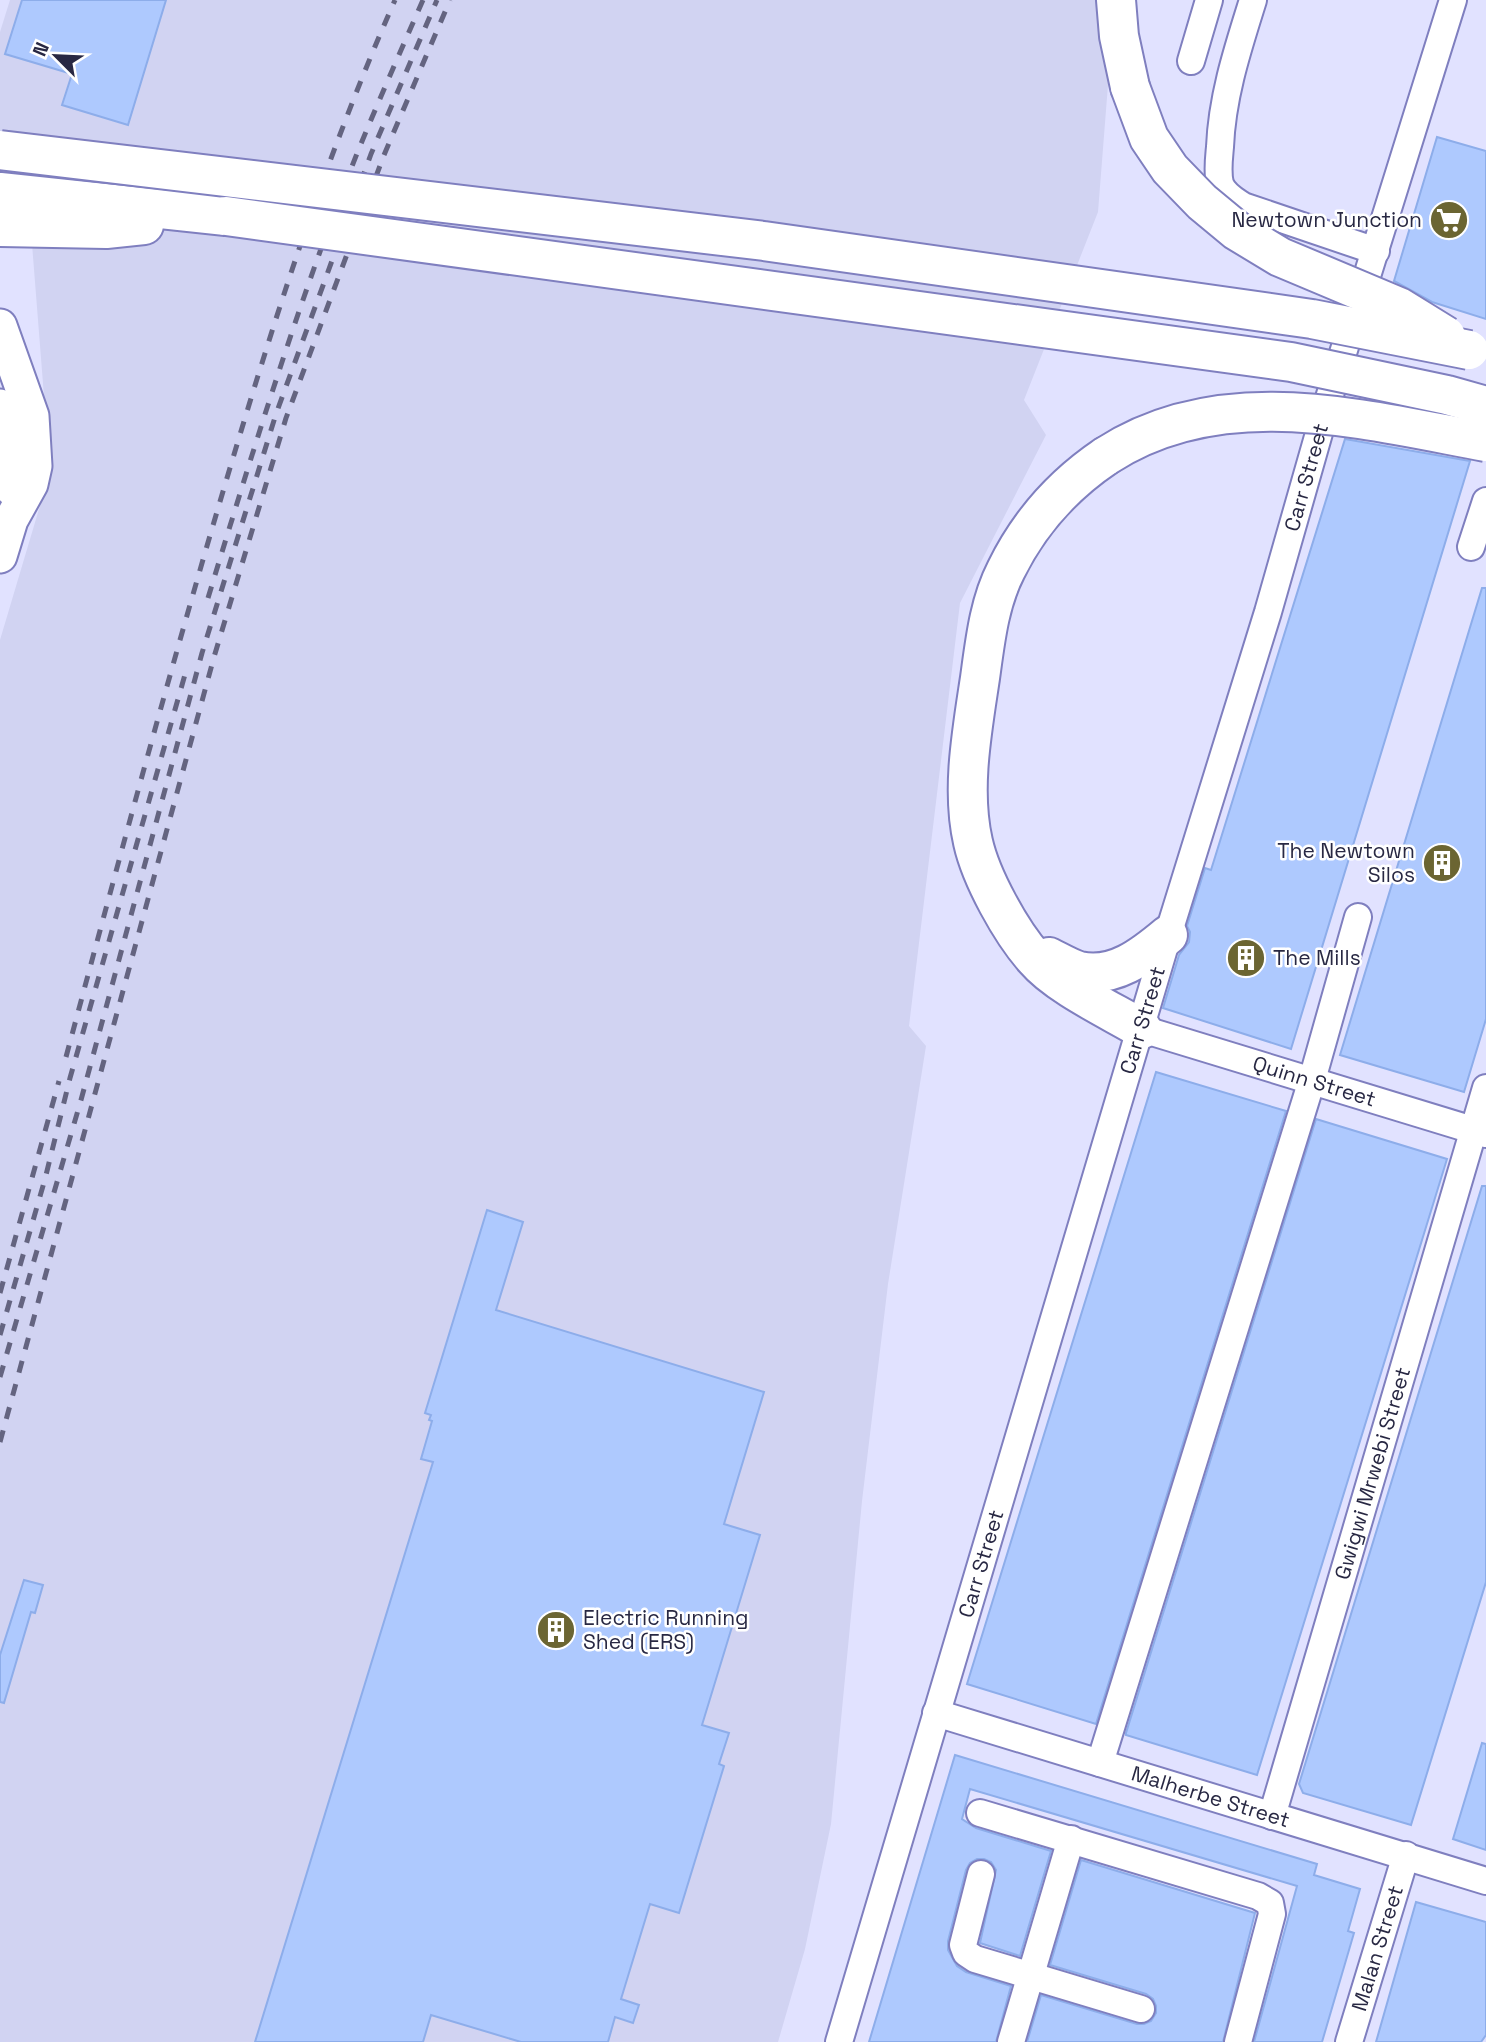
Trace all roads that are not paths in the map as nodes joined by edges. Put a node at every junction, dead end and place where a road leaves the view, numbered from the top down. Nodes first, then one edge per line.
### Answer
1 (1116, 0) edge
2 (1209, 0) edge
3 (1253, 0) edge
4 (1454, 0) edge
5 (1191, 61) dead end
6 (0, 150) edge
7 (0, 192) edge
8 (226, 216) junction
9 (0, 227) edge
10 (1376, 251) junction
11 (0, 326) edge
12 (1478, 352) edge
13 (1329, 398) junction
14 (0, 405) edge
15 (1486, 406) edge
16 (1486, 444) edge
17 (1486, 501) edge
18 (11, 520) junction
19 (1471, 547) dead end
20 (0, 556) edge
21 (1358, 917) dead end
22 (1168, 935) junction
23 (1025, 946) junction
24 (1142, 1029) junction
25 (1312, 1080) junction
26 (1486, 1088) edge
27 (1480, 1132) edge
28 (936, 1713) junction
29 (1100, 1763) junction
30 (980, 1813) dead end
31 (1272, 1816) junction
32 (1071, 1839) junction
33 (1406, 1856) junction
34 (981, 1874) dead end
35 (1486, 1881) edge
36 (1030, 1977) junction
37 (1141, 2009) dead end
38 (839, 2042) edge
39 (1011, 2042) edge
40 (1238, 2042) edge
41 (1349, 2042) edge

1 - 12 highway, bridge
2 - 5 street
3 - 10 street
4 - 10 street, Carr Street
6 - 12 highway, bridge
7 - 8 highway
8 - 9 highway
8 - 15 highway, bridge
10 - 13 street, Carr Street
11 - 18 main road
13 - 16 street
13 - 22 street, Carr Street
14 - 18 main road
16 - 23 highway, bridge
17 - 19 street
18 - 20 main road
21 - 25 street
22 - 23 highway
22 - 24 street, Carr Street
23 - 24 highway
24 - 25 street, Quinn Street
24 - 28 street, Carr Street
25 - 27 street, Quinn Street
25 - 29 street
26 - 27 street, Gwigwi Mrwebi Street
27 - 31 street, Gwigwi Mrwebi Street
28 - 29 street, Malherbe Street
28 - 38 street, Carr Street
29 - 31 street, Malherbe Street
30 - 32 street
31 - 33 street, Malherbe Street
32 - 36 street
32 - 40 street
33 - 35 street, Malherbe Street
33 - 41 street, Malan Street
34 - 36 street
36 - 37 street
36 - 39 street

